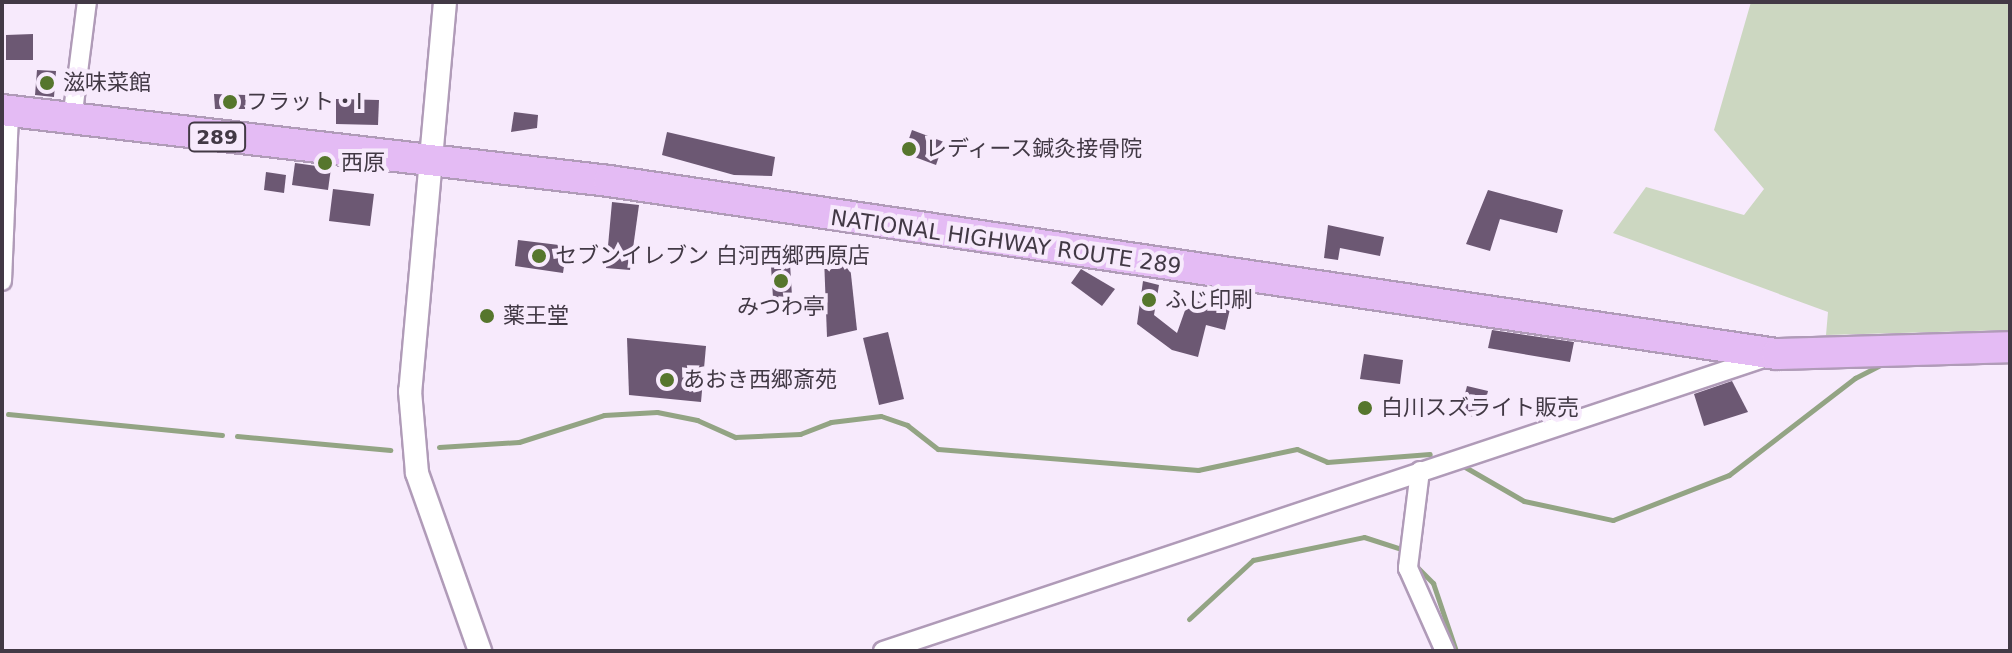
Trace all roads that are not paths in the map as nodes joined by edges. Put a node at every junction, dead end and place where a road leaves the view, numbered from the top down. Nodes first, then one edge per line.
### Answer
1 (87, 2) edge
2 (445, 2) edge
3 (5, 111) edge
4 (72, 120) junction
5 (431, 164) junction
6 (2, 281) edge
7 (2010, 347) edge
8 (1777, 354) junction
9 (1420, 471) junction
10 (480, 651) edge
11 (883, 651) edge
12 (1445, 651) edge

1 - 4 street
2 - 5 street
3 - 4 highway, NATIONAL HIGHWAY ROUTE 289 / 289
3 - 6 street
4 - 5 highway, NATIONAL HIGHWAY ROUTE 289 / 289
5 - 8 highway, NATIONAL HIGHWAY ROUTE 289 / 289
5 - 10 street
7 - 8 highway, NATIONAL HIGHWAY ROUTE 289 / 289
8 - 9 street
9 - 11 street
9 - 12 street

